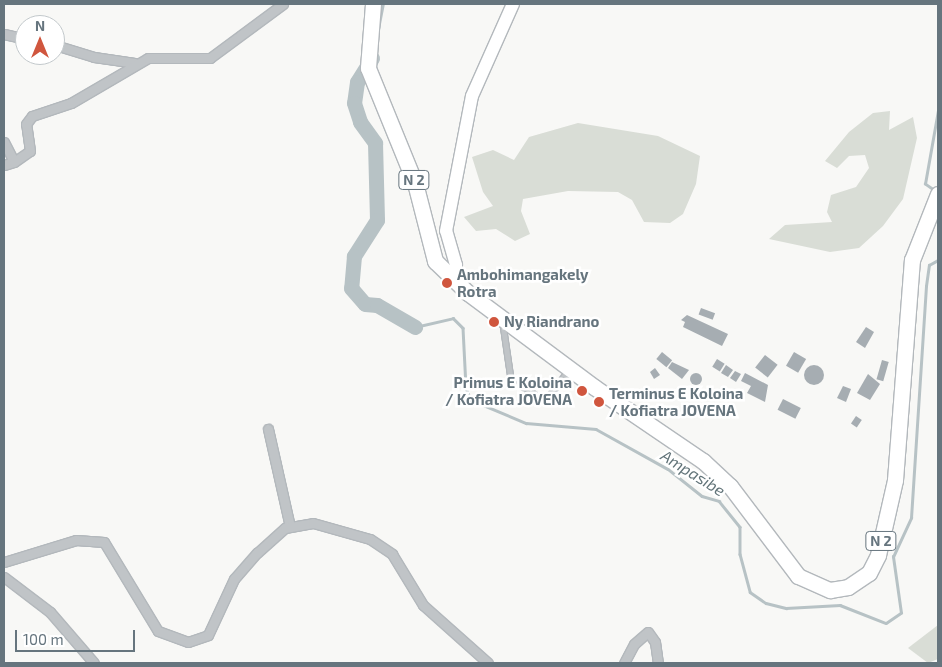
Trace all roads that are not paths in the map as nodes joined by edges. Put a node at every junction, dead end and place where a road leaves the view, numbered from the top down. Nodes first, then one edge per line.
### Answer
1 (283, 4) edge
2 (373, 4) edge
3 (513, 4) edge
4 (65, 48) edge
5 (135, 63) junction
6 (4, 142) edge
7 (14, 162) junction
8 (4, 165) edge
9 (937, 198) edge
10 (454, 282) junction
11 (502, 317) junction
12 (570, 369) junction
13 (268, 428) dead end
14 (290, 527) junction
15 (4, 562) edge
16 (4, 577) edge
17 (94, 663) edge
18 (488, 663) edge
19 (624, 663) edge
20 (658, 663) edge

1 - 5 street
2 - 10 main road, N 2
3 - 10 street
4 - 5 street
5 - 7 street
6 - 7 street
7 - 8 street
9 - 12 main road, N 2
10 - 11 main road, N 2
11 - 12 main road, N 2
11 - 12 lane
13 - 14 street
14 - 15 street
14 - 18 street
16 - 17 street
19 - 20 street

